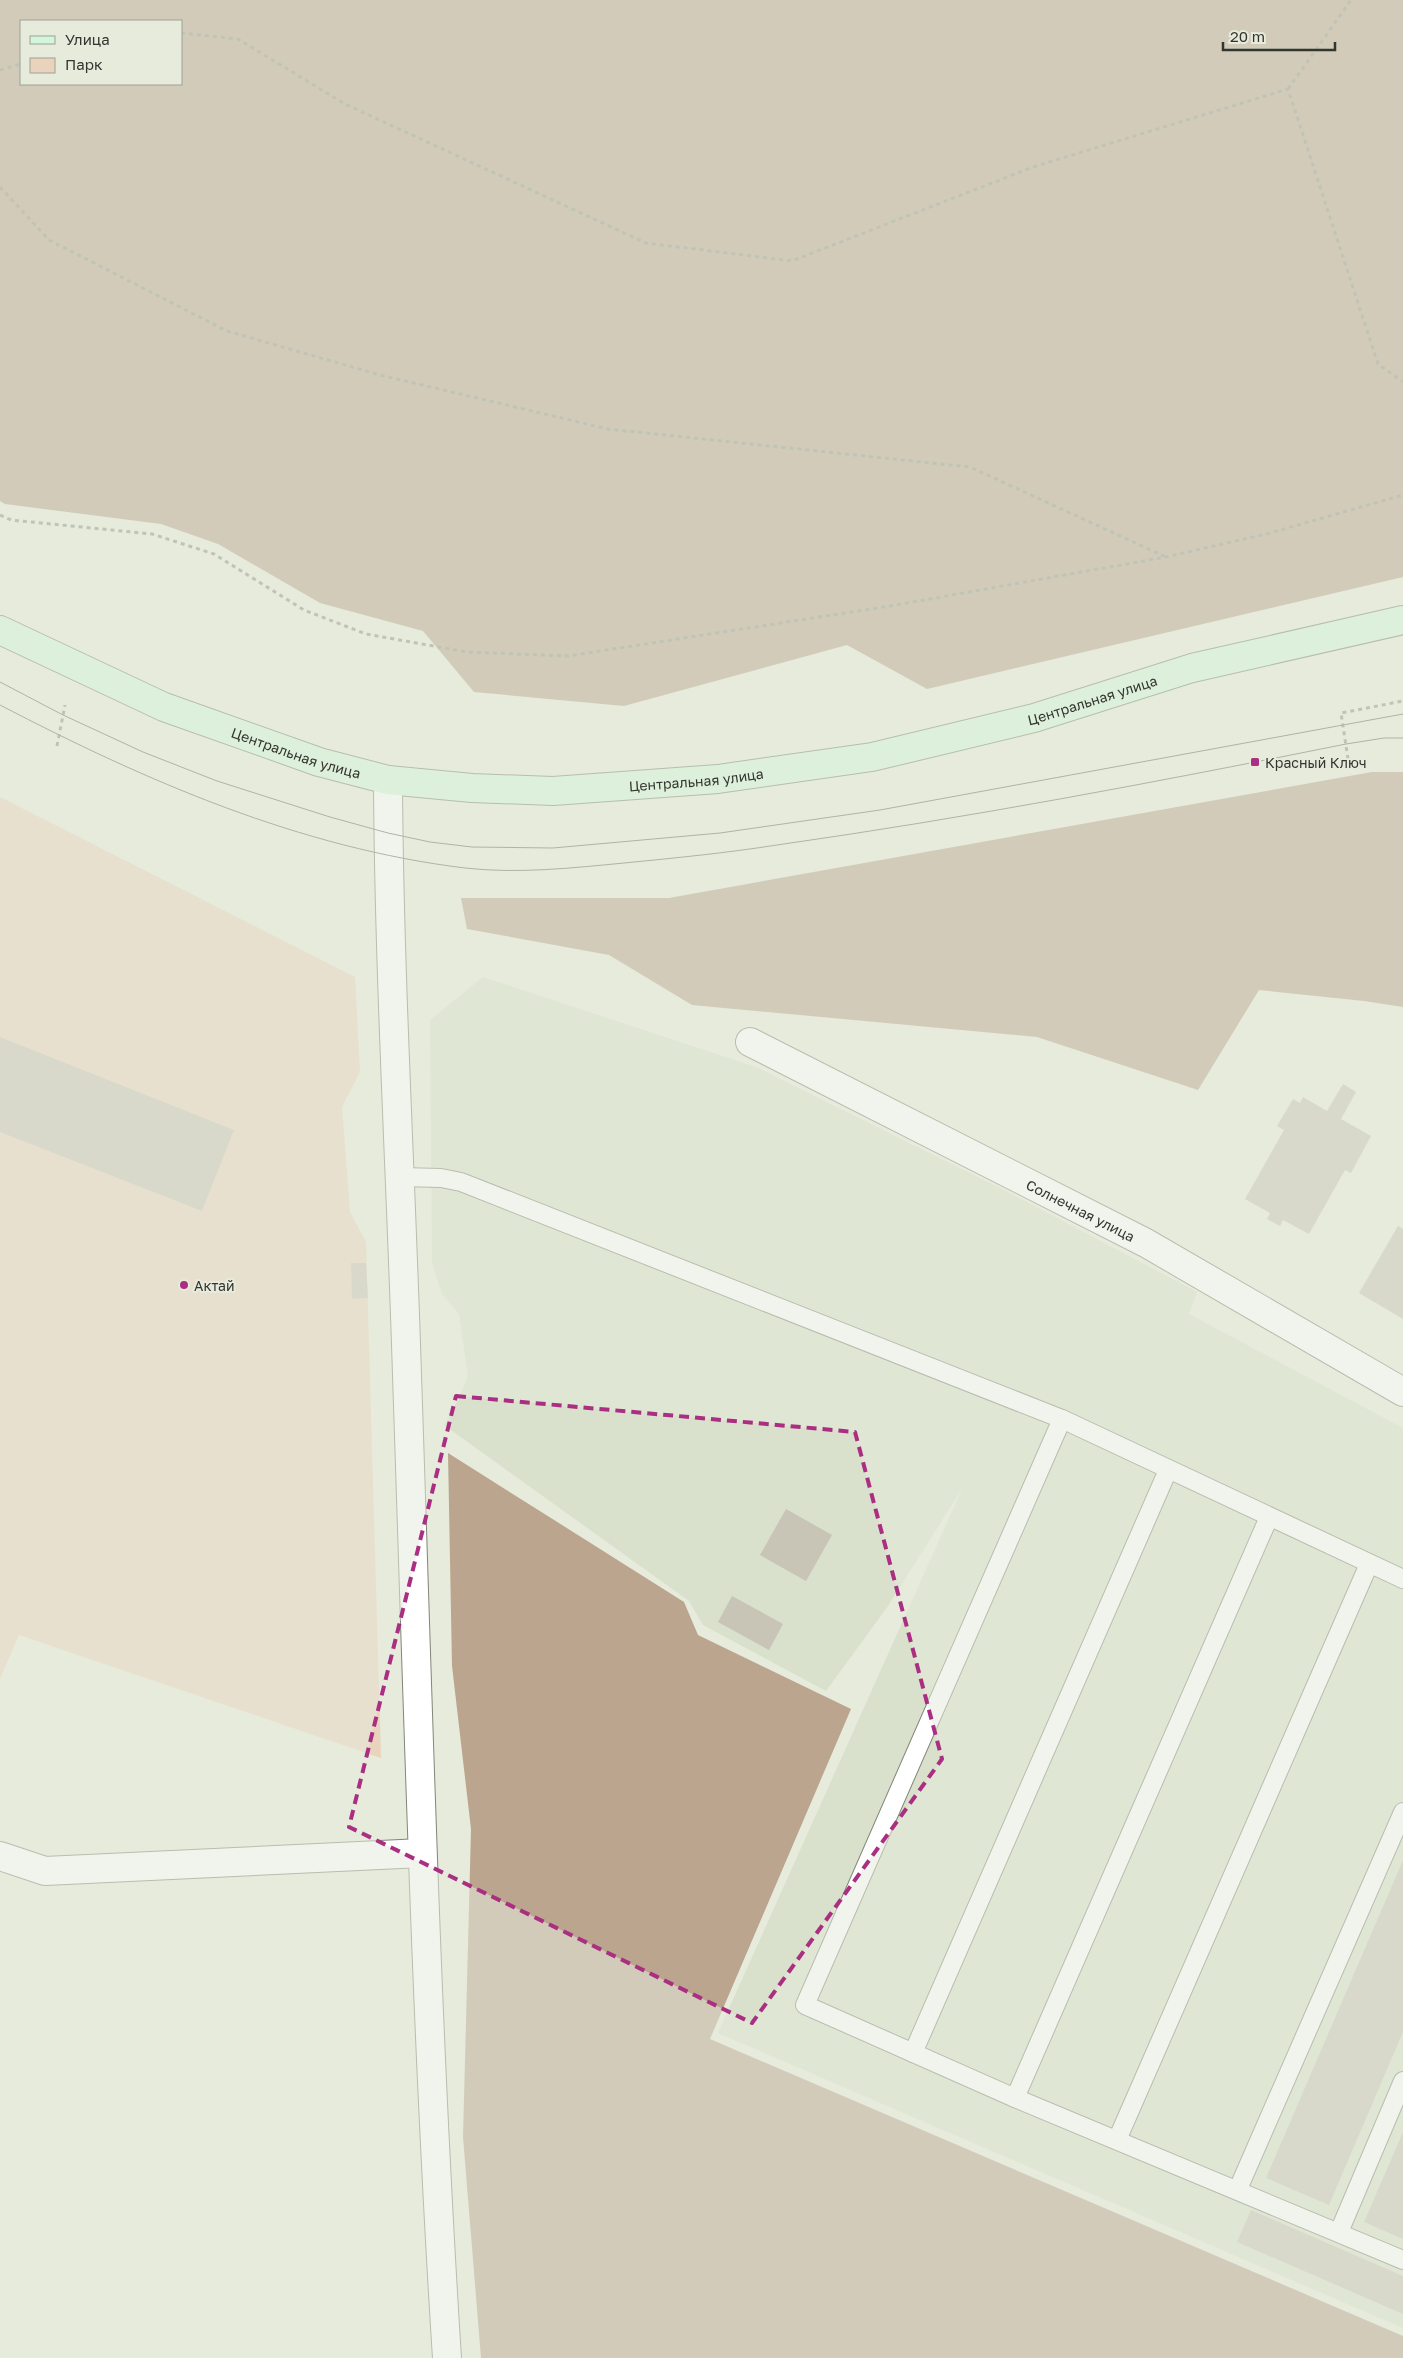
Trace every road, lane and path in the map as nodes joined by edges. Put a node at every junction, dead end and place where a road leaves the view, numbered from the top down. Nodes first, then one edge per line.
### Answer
1 (1351, 0) edge
2 (182, 33) edge
3 (20, 64) edge
4 (0, 70) edge
5 (1288, 89) junction
6 (0, 188) edge
7 (1403, 382) edge
8 (1403, 495) edge
9 (0, 515) edge
10 (1166, 557) junction
11 (1403, 620) edge
12 (0, 630) edge
13 (1403, 701) edge
14 (66, 705) dead end
15 (56, 746) dead end
16 (1348, 759) dead end
17 (388, 780) junction
18 (750, 1042) dead end
19 (400, 1177) junction
20 (1403, 1392) edge
21 (1062, 1419) junction
22 (1168, 1470) junction
23 (1269, 1517) junction
24 (1369, 1564) junction
25 (1403, 1579) edge
26 (1403, 1812) edge
27 (422, 1853) junction
28 (0, 1856) edge
29 (913, 2053) junction
30 (1403, 2081) edge
31 (1015, 2098) junction
32 (1117, 2140) junction
33 (1238, 2189) junction
34 (1339, 2232) junction
35 (1403, 2260) edge
36 (447, 2358) edge

1 - 5 path
2 - 5 path
3 - 4 path
5 - 7 path
6 - 10 path
8 - 10 path
9 - 10 path
11 - 17 street, Центральная улица
12 - 17 street, Центральная улица
13 - 16 path
14 - 15 path
17 - 19 street
18 - 20 street, Солнечная улица
19 - 21 lane
19 - 27 street
21 - 22 lane
21 - 29 lane
22 - 23 lane
22 - 29 lane
23 - 24 lane
23 - 31 lane
24 - 25 lane
24 - 32 lane
26 - 33 lane
27 - 28 street
27 - 36 street
29 - 31 lane
30 - 34 lane
31 - 32 lane
32 - 33 lane
33 - 34 lane
34 - 35 lane

